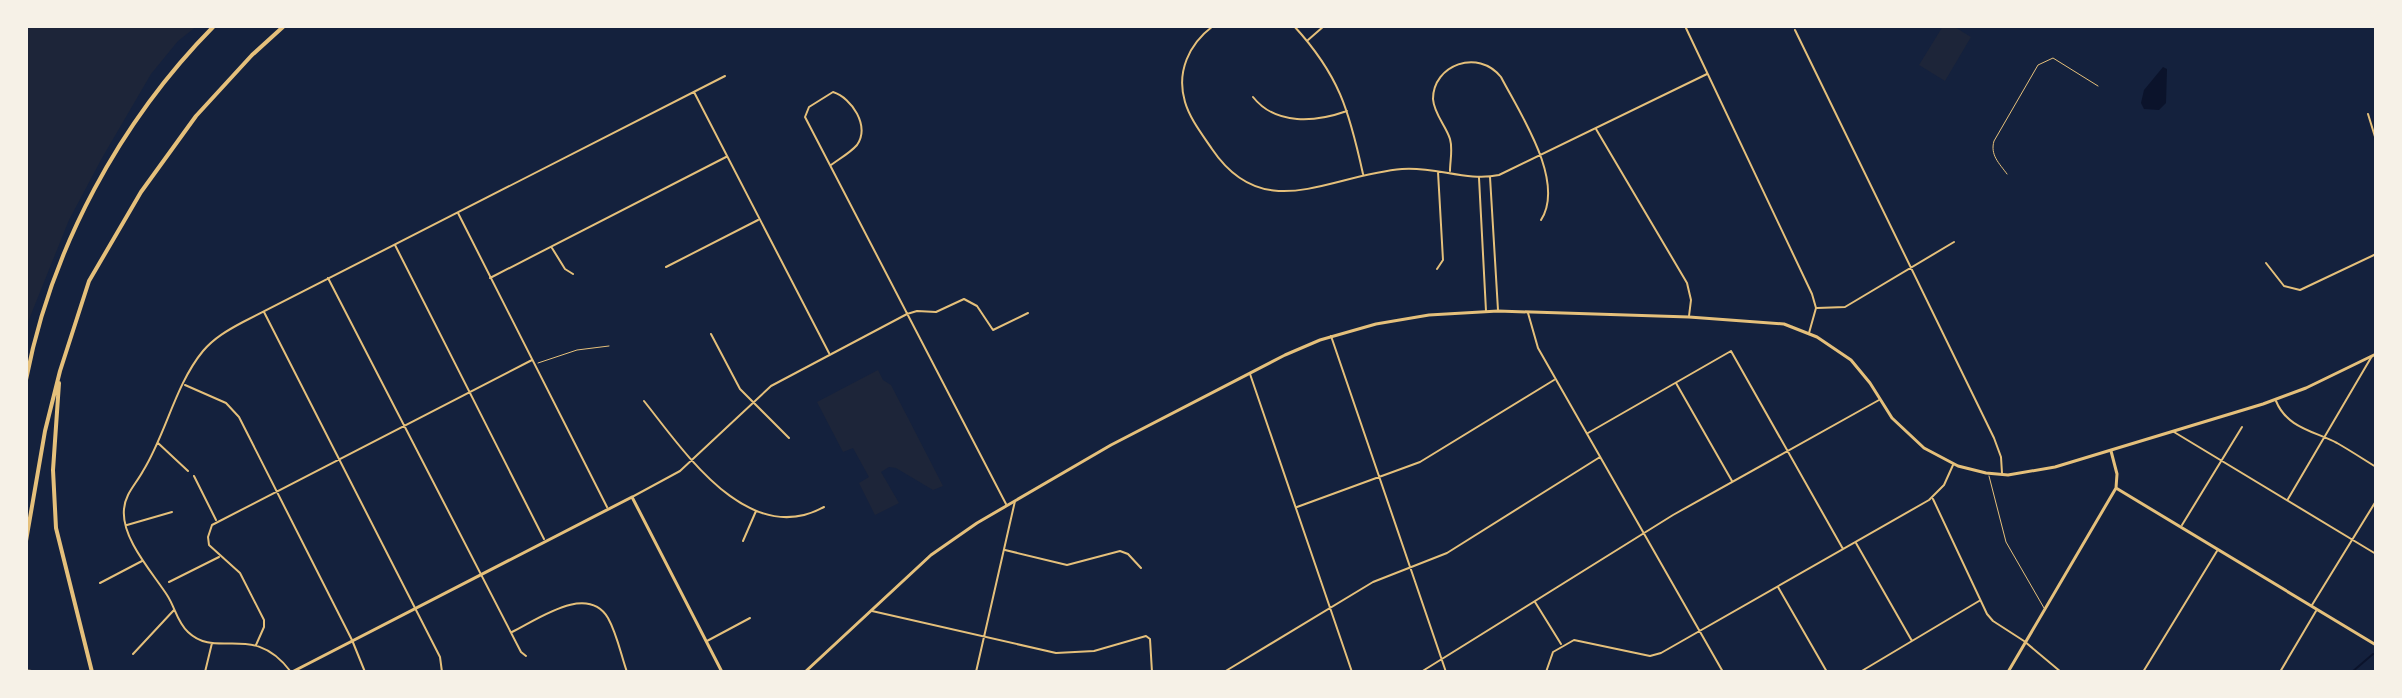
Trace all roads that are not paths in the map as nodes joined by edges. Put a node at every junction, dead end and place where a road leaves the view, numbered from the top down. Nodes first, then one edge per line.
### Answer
1 (214, 26) edge
2 (284, 26) edge
3 (1213, 26) edge
4 (1294, 26) edge
5 (1324, 26) edge
6 (1685, 26) edge
7 (1795, 30) dead end
8 (1307, 41) junction
9 (1707, 74) junction
10 (725, 76) dead end
11 (2098, 86) dead end
12 (694, 91) junction
13 (1253, 97) dead end
14 (1348, 110) junction
15 (2368, 114) dead end
16 (1595, 127) junction
17 (2376, 140) edge
18 (727, 156) junction
19 (1541, 156) junction
20 (831, 165) junction
21 (1438, 170) junction
22 (1450, 172) junction
23 (2007, 174) dead end
24 (1364, 175) junction
25 (1479, 177) junction
26 (1490, 177) junction
27 (457, 212) junction
28 (760, 220) junction
29 (1541, 220) dead end
30 (1954, 242) dead end
31 (394, 244) junction
32 (552, 247) junction
33 (2376, 254) edge
34 (2266, 263) dead end
35 (666, 267) dead end
36 (1911, 268) junction
37 (1437, 269) dead end
38 (573, 274) dead end
39 (328, 278) junction
40 (490, 278) junction
41 (1816, 308) junction
42 (264, 311) junction
43 (1486, 311) junction
44 (1498, 311) junction
45 (1528, 312) junction
46 (1028, 313) dead end
47 (907, 314) junction
48 (1689, 317) junction
49 (1809, 333) junction
50 (711, 334) dead end
51 (1331, 336) junction
52 (609, 346) dead end
53 (2374, 354) edge
54 (829, 355) junction
55 (532, 360) junction
56 (535, 365) junction
57 (60, 371) junction
58 (1250, 372) junction
59 (1555, 379) junction
60 (26, 380) edge
61 (1675, 382) junction
62 (184, 384) junction
63 (470, 393) junction
64 (1880, 399) junction
65 (2275, 400) junction
66 (644, 401) dead end
67 (753, 403) junction
68 (403, 427) junction
69 (2242, 427) dead end
70 (2173, 432) junction
71 (1587, 433) junction
72 (789, 438) dead end
73 (2324, 438) junction
74 (157, 443) junction
75 (1787, 450) junction
76 (2111, 451) junction
77 (1600, 457) junction
78 (339, 459) junction
79 (692, 461) junction
80 (2223, 461) junction
81 (1953, 464) junction
82 (2376, 467) edge
83 (188, 471) dead end
84 (1989, 473) junction
85 (2002, 475) junction
86 (194, 476) dead end
87 (1380, 478) junction
88 (1732, 481) junction
89 (2116, 488) junction
90 (276, 491) junction
91 (632, 497) junction
92 (1932, 498) junction
93 (1015, 500) junction
94 (2287, 500) junction
95 (2376, 501) edge
96 (1006, 505) junction
97 (824, 507) dead end
98 (1297, 507) junction
99 (608, 509) junction
100 (757, 510) junction
101 (172, 512) dead end
102 (217, 522) junction
103 (125, 525) junction
104 (2181, 527) junction
105 (1644, 533) junction
106 (2353, 540) junction
107 (26, 541) edge
108 (545, 541) junction
109 (743, 541) dead end
110 (1855, 542) junction
111 (1843, 549) junction
112 (1004, 550) junction
113 (2218, 550) junction
114 (2376, 554) edge
115 (220, 556) junction
116 (143, 560) junction
117 (1410, 567) junction
118 (1141, 568) dead end
119 (479, 575) junction
120 (169, 582) dead end
121 (100, 583) dead end
122 (1778, 586) junction
123 (1980, 600) junction
124 (1535, 602) junction
125 (2311, 606) junction
126 (415, 607) junction
127 (1330, 607) junction
128 (2044, 608) junction
129 (174, 609) junction
130 (871, 610) junction
131 (2317, 610) junction
132 (750, 618) dead end
133 (1700, 631) junction
134 (511, 633) junction
135 (984, 638) junction
136 (352, 640) junction
137 (706, 641) junction
138 (1912, 641) junction
139 (2024, 641) junction
140 (212, 643) junction
141 (256, 645) junction
142 (1562, 645) junction
143 (2376, 645) edge
144 (133, 654) dead end
145 (526, 656) dead end
146 (1442, 661) junction
147 (92, 670) edge
148 (205, 672) edge
149 (292, 672) edge
150 (365, 672) edge
151 (442, 672) edge
152 (627, 672) edge
153 (722, 672) edge
154 (805, 672) edge
155 (976, 672) edge
156 (1152, 672) edge
157 (1224, 672) edge
158 (1352, 672) edge
159 (1421, 672) edge
160 (1446, 672) edge
161 (1546, 672) edge
162 (1723, 672) edge
163 (1827, 672) edge
164 (1860, 672) edge
165 (2008, 672) edge
166 (2061, 672) edge
167 (2143, 672) edge
168 (2280, 672) edge

1 - 60 highway
2 - 57 highway
3 - 24 street
4 - 8 street
5 - 8 street
6 - 9 street
7 - 36 street
8 - 14 street
9 - 16 street
9 - 41 street
10 - 12 street
11 - 23 lane
12 - 18 street
12 - 27 street
13 - 14 street
14 - 24 street
15 - 17 street
16 - 19 street
16 - 48 street
18 - 28 street
18 - 32 street
19 - 22 street
19 - 26 street
19 - 29 street
20 - 20 street
20 - 47 street
21 - 22 street
21 - 24 street
21 - 37 street
22 - 25 street
25 - 26 street
25 - 43 street
26 - 44 street
27 - 31 street
27 - 40 street
28 - 35 street
28 - 54 street
30 - 36 street
31 - 39 street
31 - 63 street
32 - 38 street
32 - 40 street
33 - 34 street
36 - 41 street
36 - 85 street
39 - 42 street
39 - 68 street
40 - 55 street
41 - 49 street
42 - 62 street
42 - 78 street
43 - 44 main road
43 - 51 main road
44 - 45 main road
45 - 48 main road
45 - 59 street
46 - 47 street
47 - 54 street
47 - 96 street
48 - 49 main road
49 - 64 main road
50 - 67 street
51 - 58 main road
51 - 87 street
52 - 56 lane
53 - 65 main road
53 - 73 street
54 - 67 street
55 - 56 street
55 - 63 street
56 - 99 street
57 - 107 highway
57 - 147 highway
58 - 93 main road
58 - 98 street
59 - 71 street
59 - 87 street
61 - 71 street
61 - 75 street
61 - 88 street
62 - 74 street
62 - 90 street
63 - 68 street
63 - 108 street
64 - 75 street
64 - 81 main road
65 - 70 main road
65 - 73 street
66 - 79 street
67 - 72 street
67 - 79 street
68 - 78 street
68 - 119 street
69 - 80 street
70 - 76 main road
70 - 80 street
71 - 77 street
73 - 82 street
73 - 94 street
74 - 83 street
74 - 103 street
75 - 88 street
75 - 111 street
76 - 85 main road
76 - 89 main road
77 - 105 street
77 - 117 street
78 - 90 street
78 - 126 street
79 - 91 street
79 - 100 street
80 - 94 street
80 - 104 street
81 - 84 main road
81 - 92 street
84 - 85 main road
84 - 128 lane
86 - 102 street
87 - 98 street
87 - 117 street
88 - 105 street
89 - 104 main road
89 - 128 main road
90 - 102 street
90 - 136 street
91 - 99 main road
91 - 137 main road
92 - 110 street
92 - 123 street
93 - 96 main road
93 - 112 street
94 - 106 street
95 - 106 street
96 - 130 main road
97 - 100 street
98 - 127 street
99 - 108 main road
100 - 109 street
101 - 103 street
102 - 115 street
103 - 116 street
104 - 113 main road
105 - 124 street
105 - 133 street
106 - 114 street
106 - 125 street
108 - 119 main road
110 - 111 street
110 - 138 street
111 - 122 street
112 - 118 street
112 - 135 street
113 - 125 main road
113 - 167 street
115 - 120 street
115 - 141 street
116 - 121 street
116 - 129 street
117 - 127 street
117 - 146 street
119 - 126 main road
119 - 134 street
122 - 133 street
122 - 163 street
123 - 138 street
123 - 139 street
124 - 142 street
124 - 146 street
125 - 131 main road
126 - 136 main road
126 - 151 street
127 - 157 street
127 - 158 street
128 - 139 main road
129 - 140 street
129 - 144 street
130 - 135 street
130 - 154 main road
131 - 143 main road
131 - 168 street
132 - 137 street
133 - 142 street
133 - 162 street
134 - 145 street
134 - 152 street
135 - 155 street
135 - 156 street
136 - 149 main road
136 - 150 street
137 - 153 main road
138 - 164 street
139 - 165 main road
139 - 166 street
140 - 141 street
140 - 148 street
141 - 149 street
142 - 161 street
146 - 159 street
146 - 160 street

